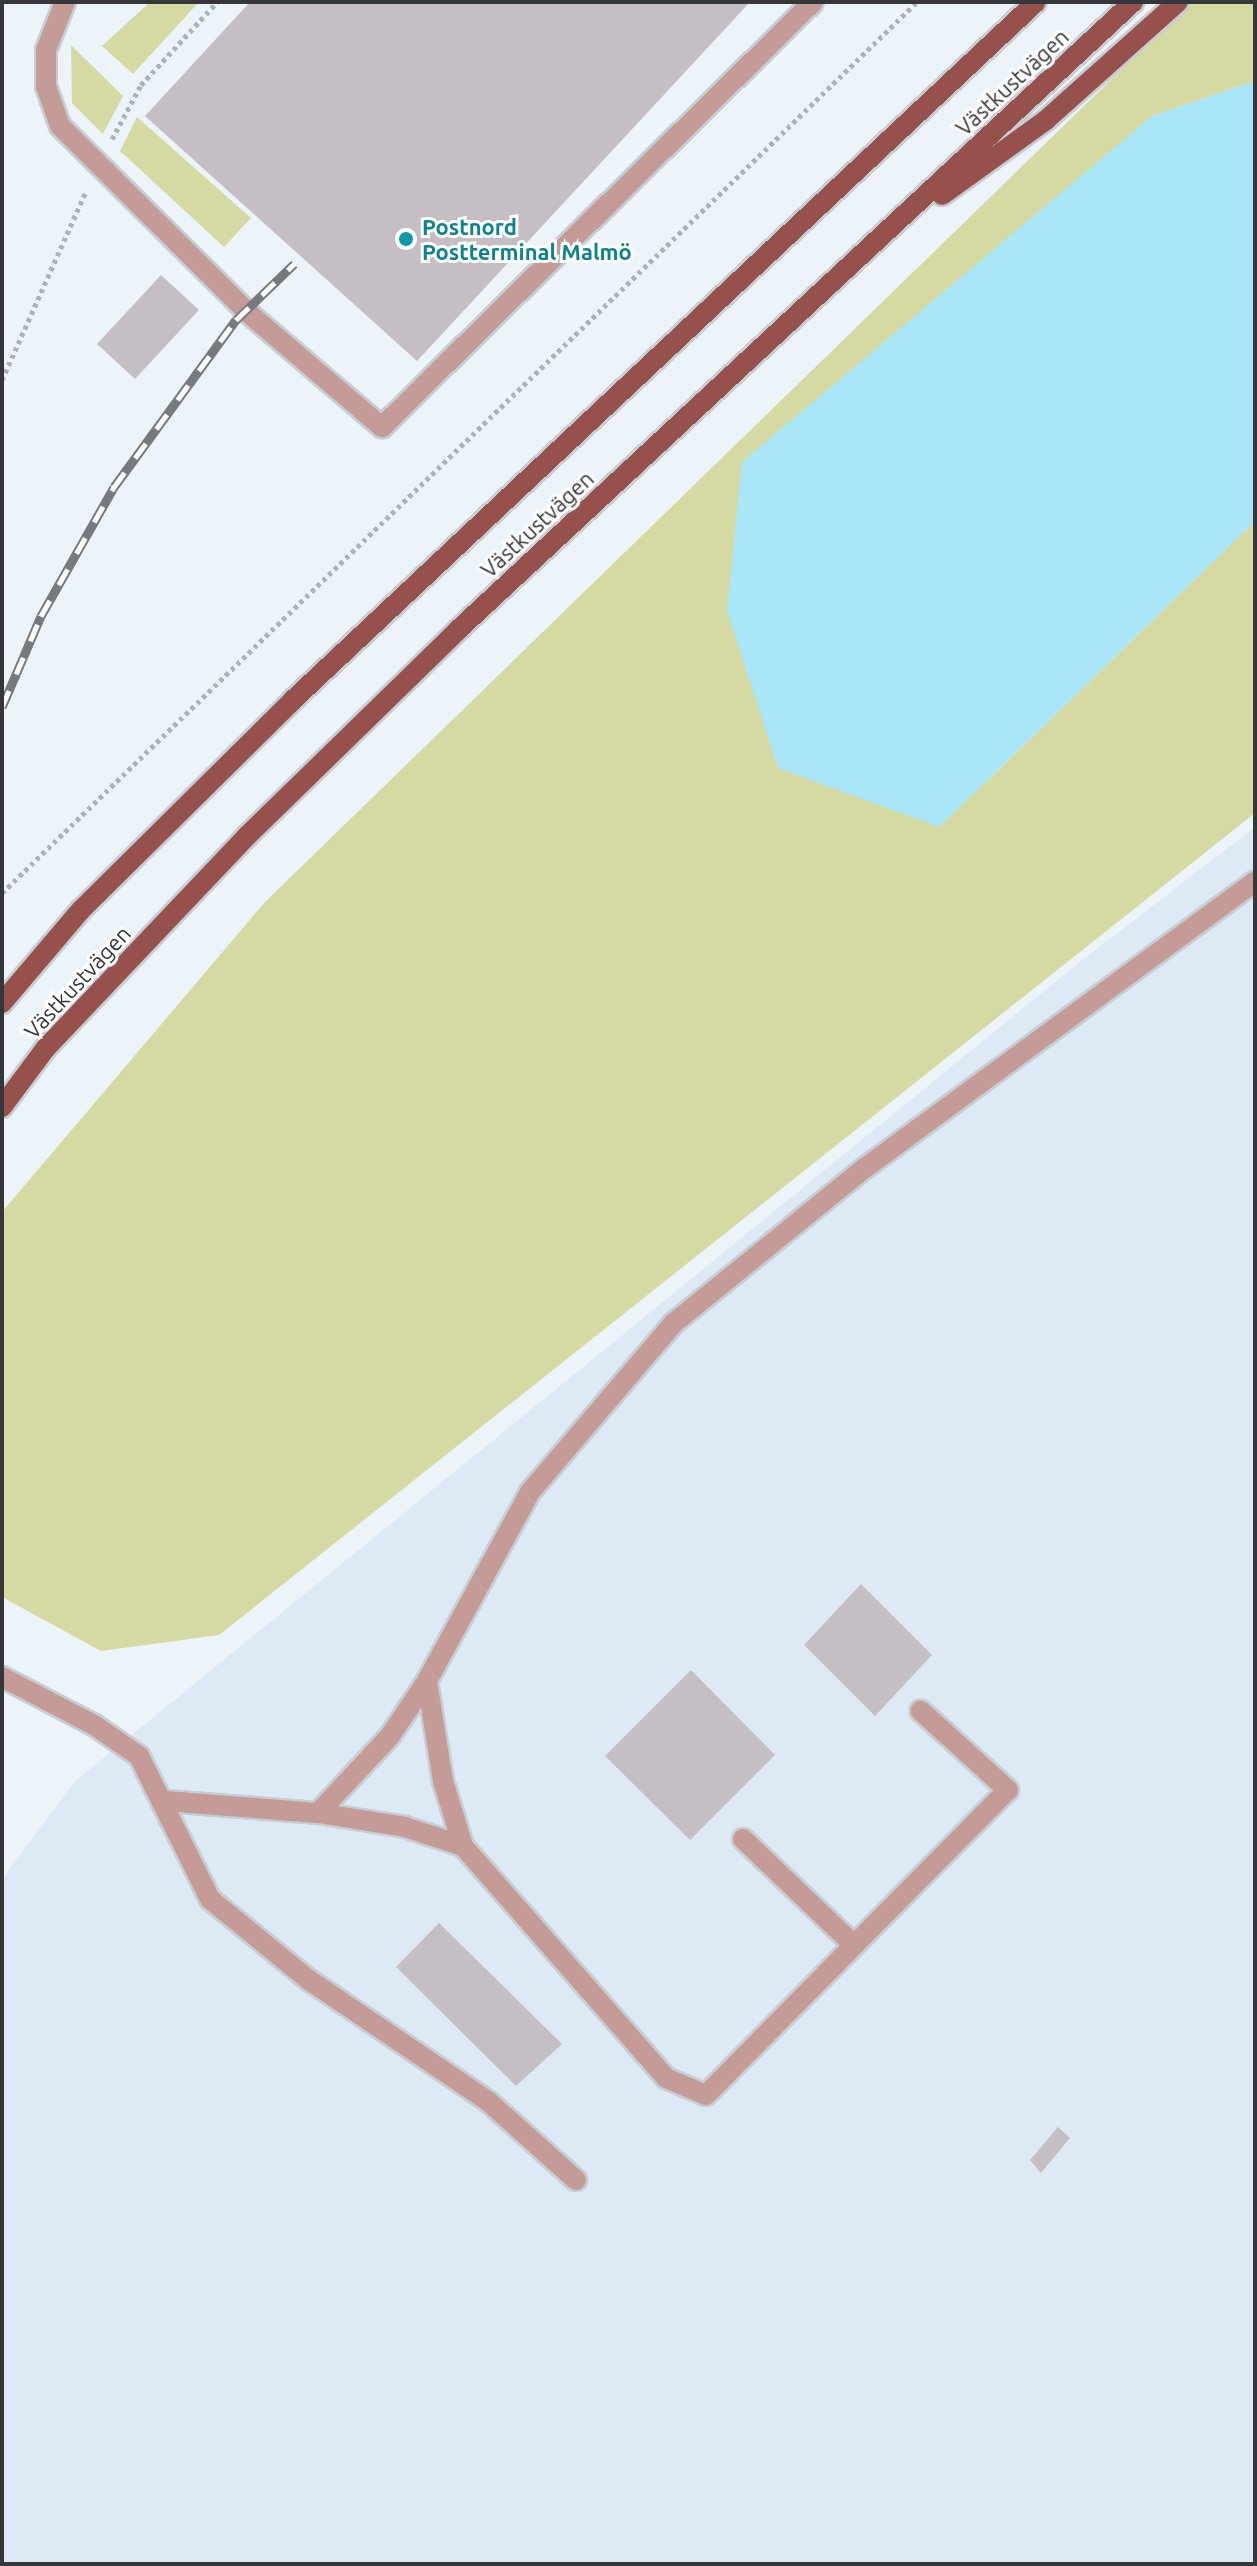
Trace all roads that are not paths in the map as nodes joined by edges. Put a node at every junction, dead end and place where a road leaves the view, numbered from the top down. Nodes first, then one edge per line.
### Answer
1 (65, 2) edge
2 (813, 2) edge
3 (1018, 2) edge
4 (1036, 2) edge
5 (1133, 2) edge
6 (1178, 2) edge
7 (878, 148) junction
8 (877, 242) junction
9 (1255, 882) edge
10 (2, 1003) edge
11 (2, 1107) edge
12 (2, 1677) edge
13 (427, 1681) junction
14 (921, 1711) dead end
15 (166, 1801) junction
16 (318, 1813) junction
17 (743, 1839) dead end
18 (463, 1846) junction
19 (854, 1945) junction
20 (576, 2180) dead end

1 - 2 street
3 - 7 main road
4 - 7 main road, Västkustvägen
5 - 8 main road, Västkustvägen
6 - 8 main road
7 - 10 main road, Västkustvägen
8 - 11 main road, Västkustvägen
9 - 13 street
12 - 15 street
13 - 16 street
13 - 18 street
14 - 19 street
15 - 16 street
15 - 20 street
16 - 18 street
17 - 19 street
18 - 19 street

